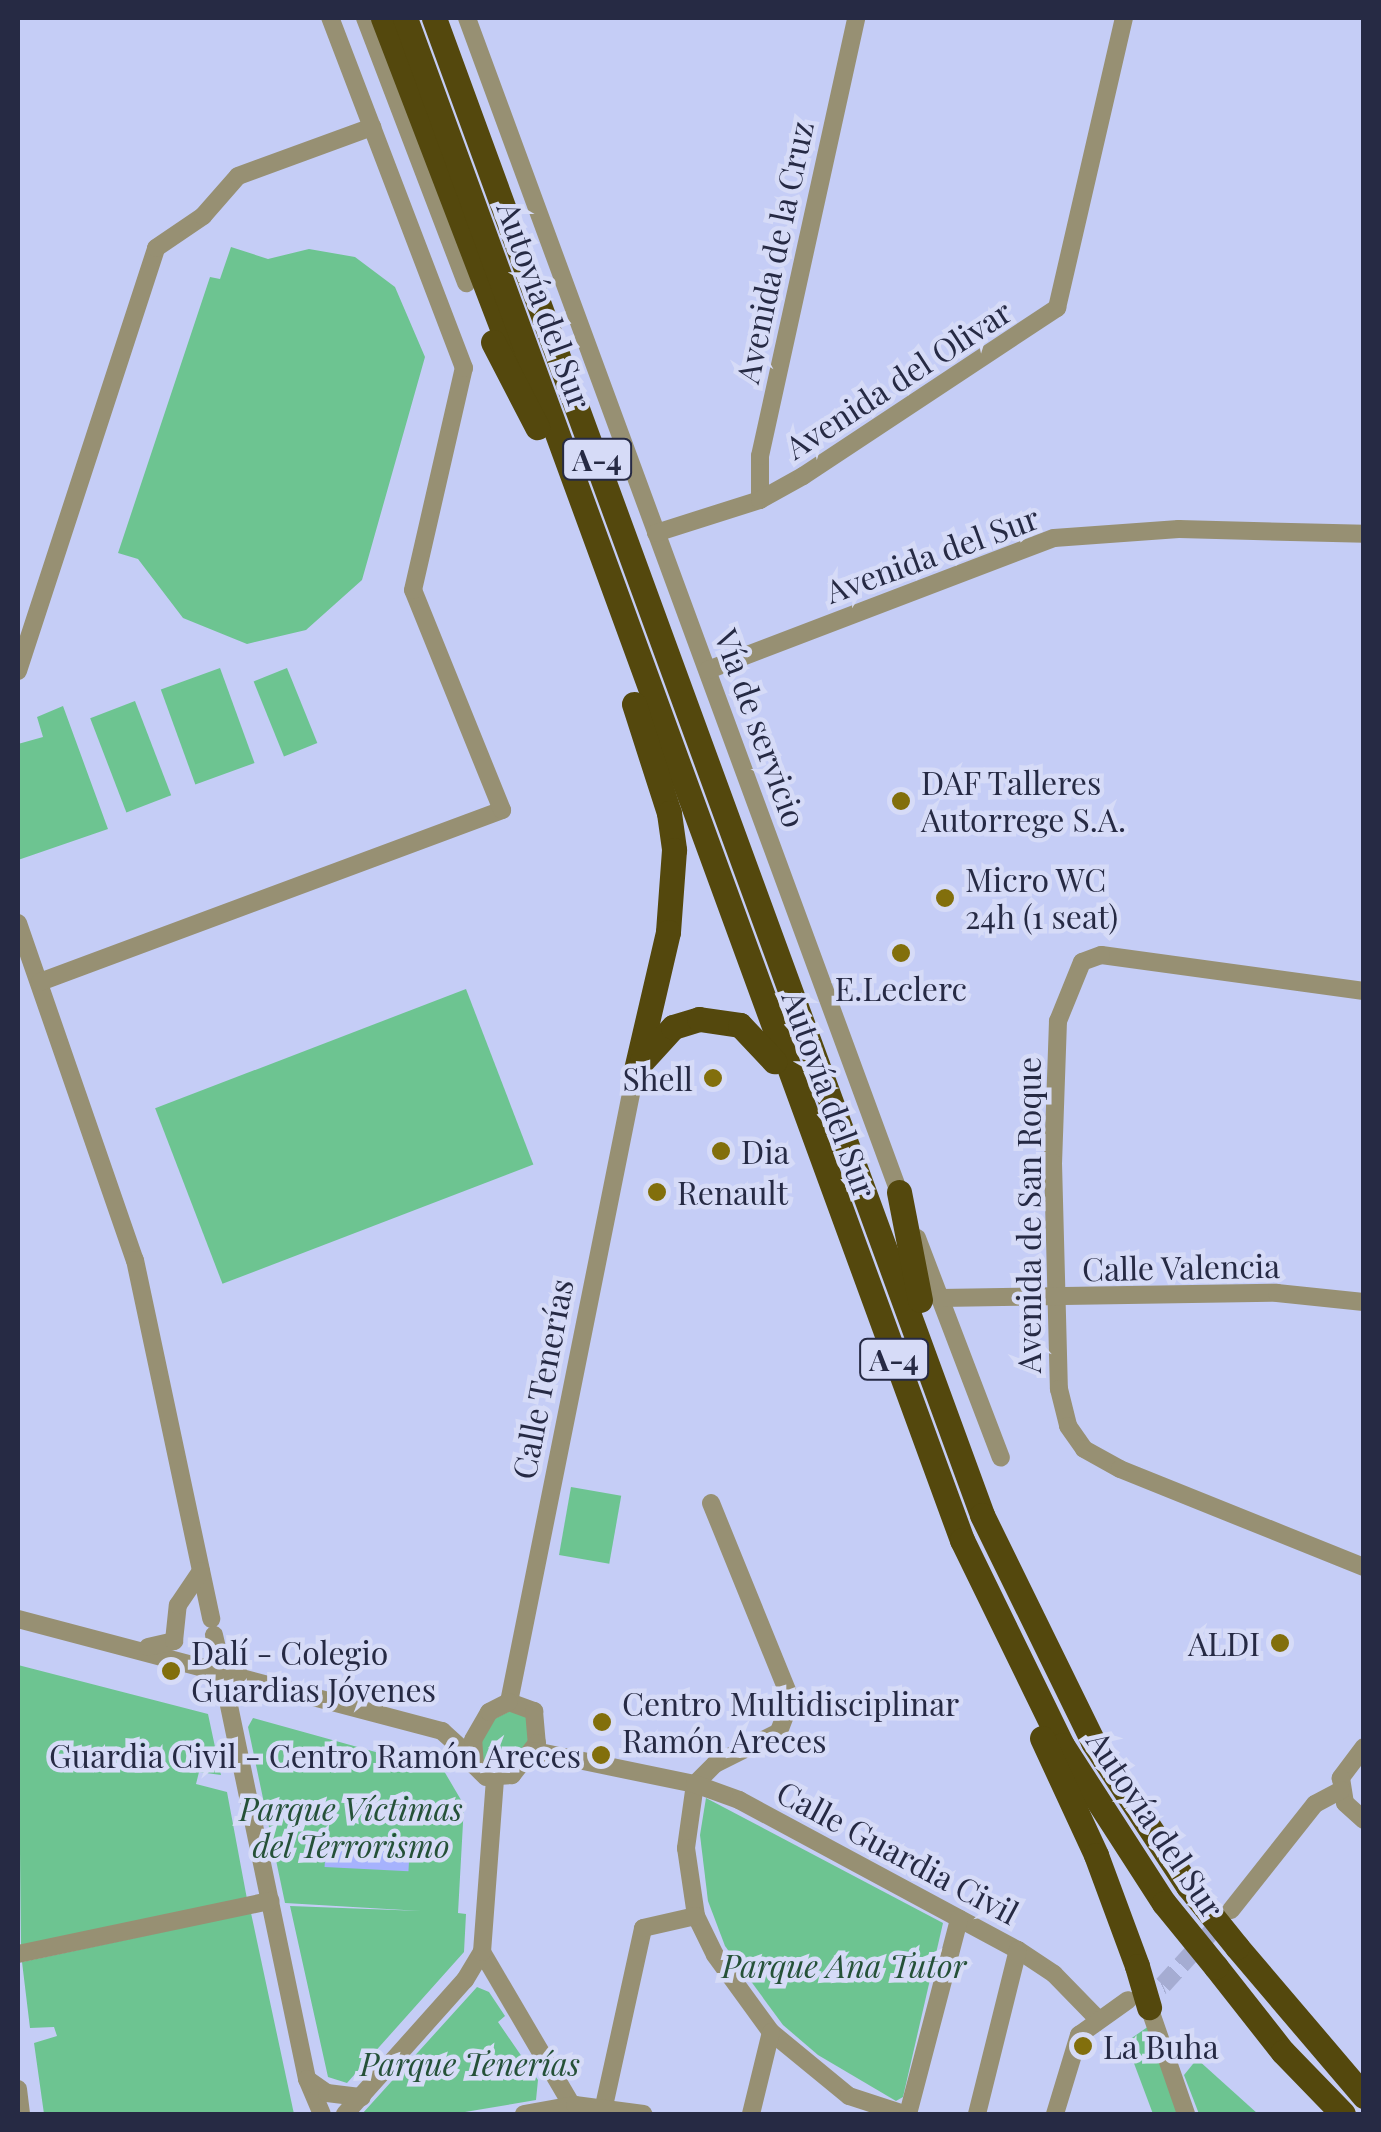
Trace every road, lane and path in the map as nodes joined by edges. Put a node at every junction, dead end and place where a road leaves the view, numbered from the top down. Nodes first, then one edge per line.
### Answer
1 (330, 18) edge
2 (365, 18) edge
3 (382, 18) edge
4 (405, 18) edge
5 (434, 18) edge
6 (467, 18) edge
7 (856, 18) edge
8 (1124, 18) edge
9 (372, 127) junction
10 (466, 283) joint
11 (537, 427) junction
12 (565, 456) junction
13 (760, 500) junction
14 (656, 533) junction
15 (1364, 534) edge
16 (616, 606) junction
17 (708, 670) junction
18 (18, 671) edge
19 (18, 923) edge
20 (40, 982) junction
21 (1364, 992) edge
22 (636, 1069) junction
23 (792, 1084) junction
24 (899, 1192) junction
25 (940, 1298) junction
26 (1057, 1299) junction
27 (1364, 1302) edge
28 (1001, 1458) dead end
29 (711, 1503) dead end
30 (982, 1515) junction
31 (1364, 1567) edge
32 (201, 1572) junction
33 (18, 1619) edge
34 (1002, 1631) junction
35 (128, 1647) junction
36 (222, 1672) junction
37 (509, 1702) junction
38 (489, 1712) junction
39 (375, 1713) junction
40 (442, 1731) junction
41 (1364, 1747) edge
42 (535, 1752) junction
43 (471, 1757) junction
44 (495, 1779) junction
45 (695, 1784) junction
46 (1341, 1790) junction
47 (1364, 1820) edge
48 (270, 1901) junction
49 (1231, 1910) tunnel mouth
50 (696, 1916) junction
51 (959, 1919) junction
52 (1018, 1950) junction
53 (482, 1952) junction
54 (18, 1954) edge
55 (1258, 1971) junction
56 (465, 1980) junction
57 (498, 1982) junction
58 (1139, 2003) junction
59 (1096, 2016) junction
60 (770, 2032) junction
61 (1364, 2070) edge
62 (307, 2079) junction
63 (18, 2089) edge
64 (1364, 2096) edge
65 (362, 2098) junction
66 (847, 2106) edge
67 (576, 2110) edge
68 (604, 2112) edge
69 (21, 2114) edge
70 (322, 2114) edge
71 (345, 2114) edge
72 (524, 2114) edge
73 (643, 2114) edge
74 (751, 2114) edge
75 (906, 2114) edge
76 (977, 2114) edge
77 (1055, 2114) edge
78 (1186, 2114) edge
79 (1343, 2114) edge

1 - 9 street
2 - 10 street
3 - 11 highway
4 - 12 highway, Autovía del Sur / A-4
5 - 30 highway, Autovía del Sur / A-4
6 - 14 street, Vía de servicio
7 - 13 street, Avenida de la Cruz
8 - 13 street, Avenida del Olivar
9 - 18 street
9 - 20 street
10 - 11 highway
11 - 12 highway
12 - 16 highway, Autovía del Sur / A-4
13 - 14 street, Avenida del Olivar
14 - 17 street, Vía de servicio
15 - 17 street, Avenida del Sur
16 - 22 highway
16 - 23 highway, Autovía del Sur / A-4
17 - 24 street, Vía de servicio
19 - 20 street
20 - 32 street
21 - 26 street, Avenida de San Roque
22 - 23 highway
22 - 37 street, Calle Tenerías
23 - 34 highway, Autovía del Sur / A-4
24 - 25 street, Vía de servicio
24 - 30 highway
25 - 26 street, Calle Valencia
25 - 28 street, Vía de servicio
26 - 27 street, Calle Valencia
26 - 31 street, Avenida de San Roque
29 - 45 street
30 - 55 highway, Autovía del Sur / A-4, bridge
32 - 35 street
32 - 39 street
33 - 35 street
34 - 58 highway, bridge
34 - 79 highway, Autovía del Sur / A-4, bridge
35 - 36 street
36 - 39 street
36 - 48 street
37 - 38 street
37 - 42 street
38 - 40 street
38 - 43 street
39 - 40 street
40 - 43 street
41 - 46 street
42 - 44 street
42 - 45 street, Calle Guardia Civil
43 - 44 street
44 - 53 street
45 - 50 street
45 - 51 street, Calle Guardia Civil
46 - 47 street
46 - 49 street
48 - 54 street
48 - 62 street
50 - 60 street
50 - 68 street
51 - 52 street, Calle Guardia Civil
51 - 75 street
52 - 59 street, Calle Guardia Civil
52 - 76 street
53 - 56 street
53 - 57 street
55 - 61 highway
55 - 64 highway, Autovía del Sur / A-4
56 - 57 street
56 - 65 street
57 - 67 street
58 - 59 street
58 - 78 street
59 - 77 street
60 - 66 street
60 - 74 street
62 - 65 street
62 - 70 street
63 - 69 street
65 - 71 street
66 - 75 street
67 - 68 street
67 - 72 street
68 - 73 street

